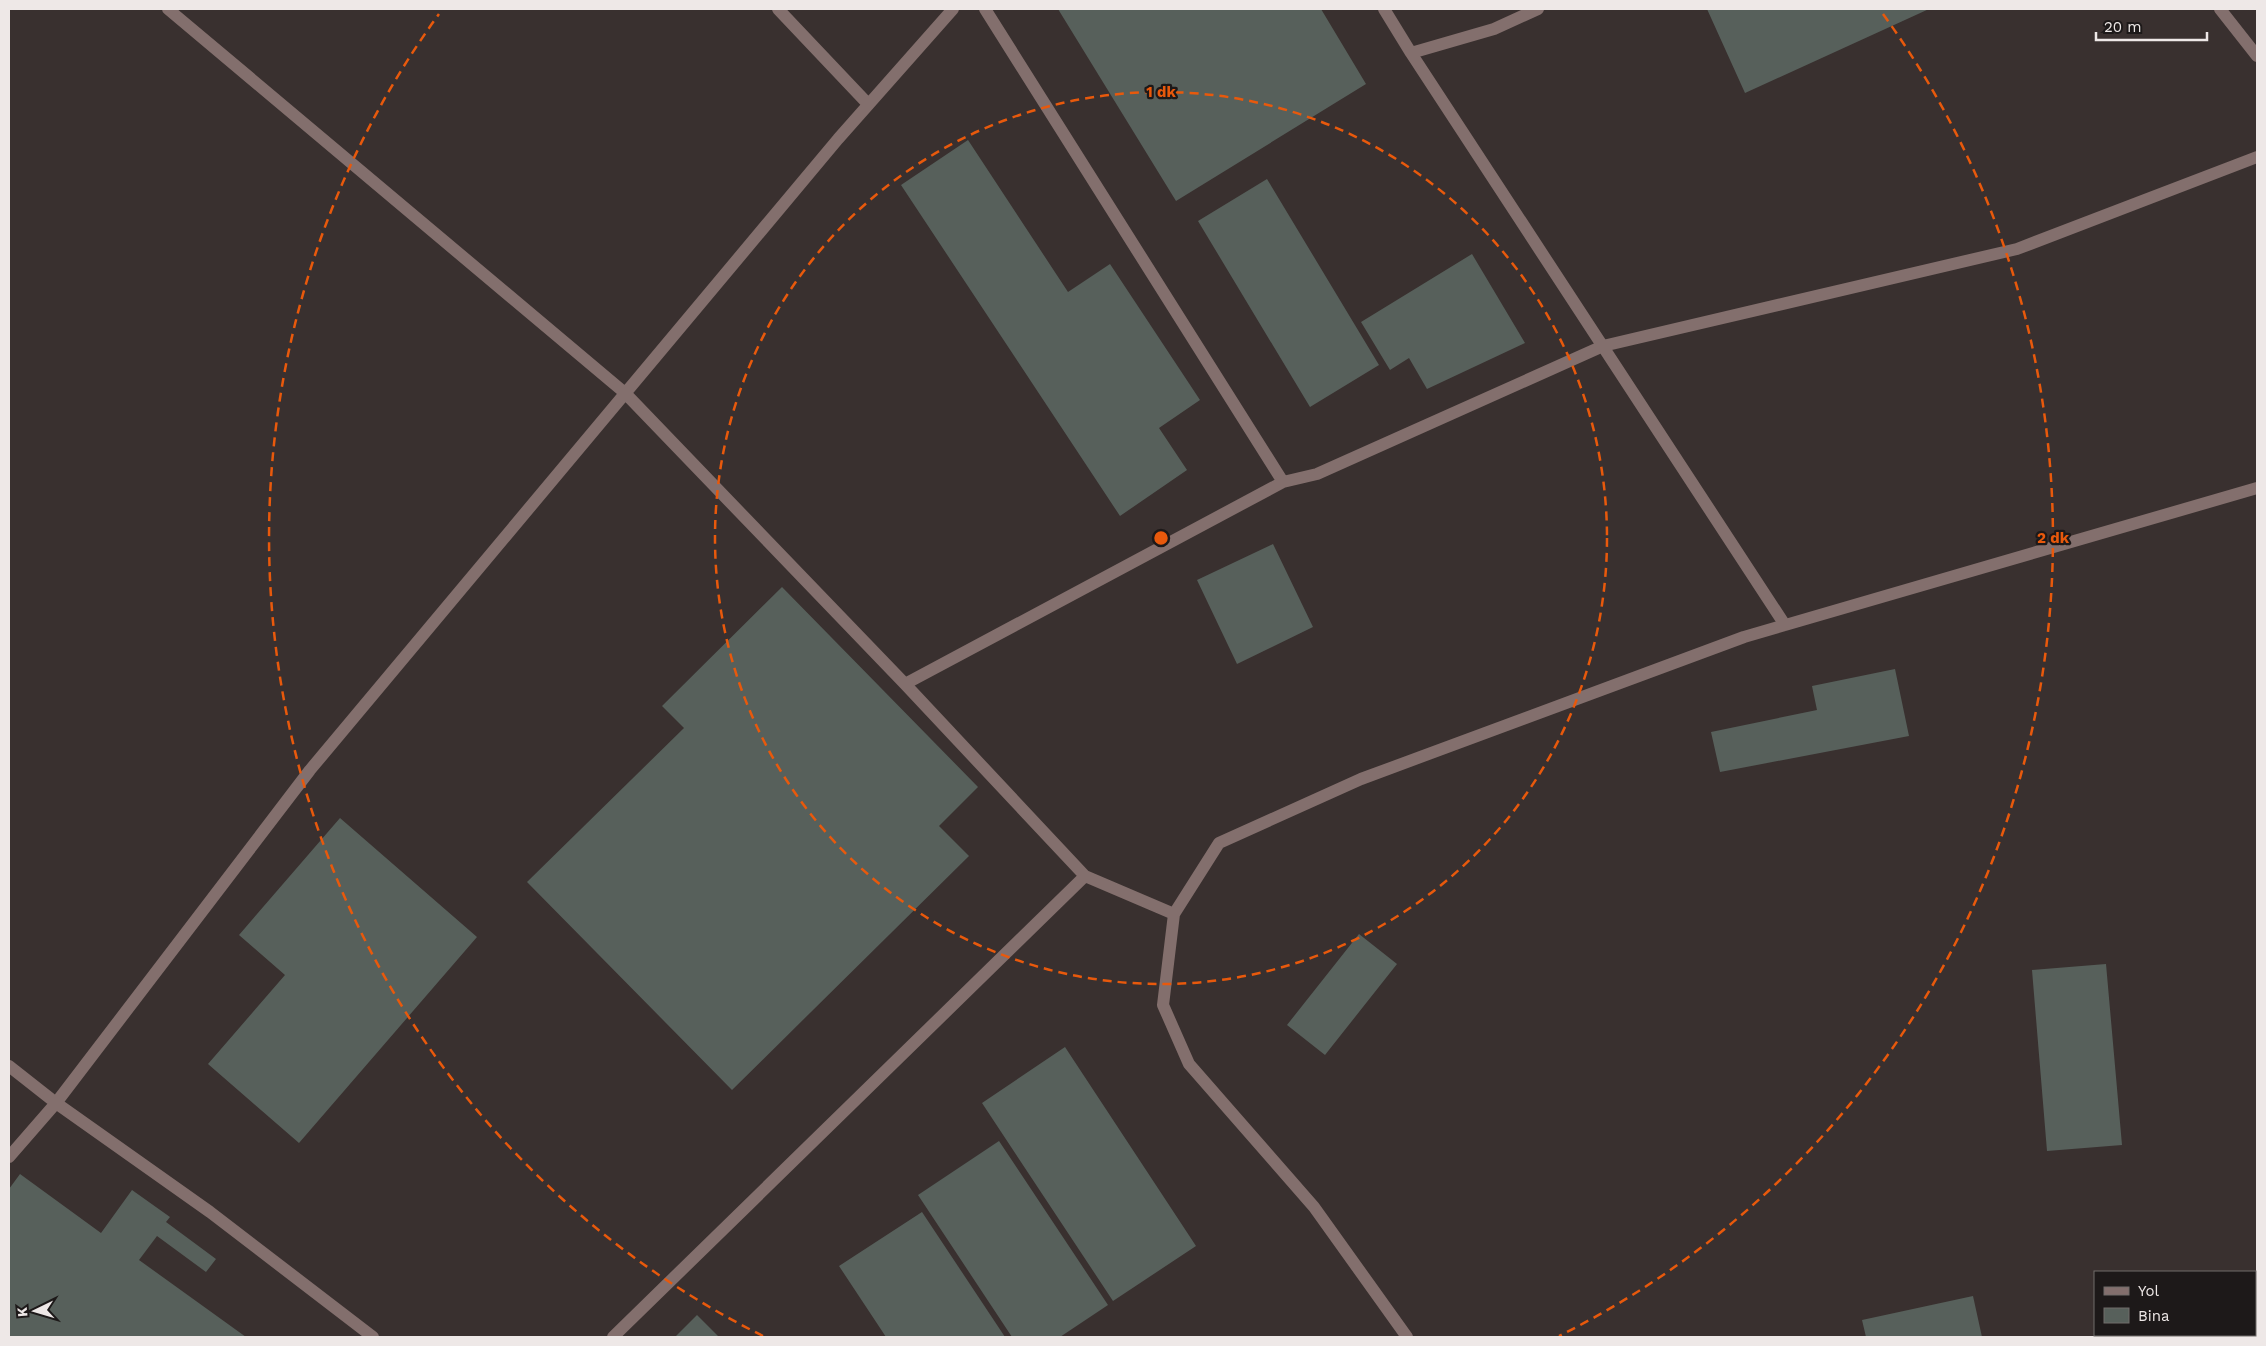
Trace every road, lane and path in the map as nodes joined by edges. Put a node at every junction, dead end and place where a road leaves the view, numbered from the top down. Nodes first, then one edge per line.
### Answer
1 (168, 9) edge
2 (778, 9) edge
3 (953, 9) edge
4 (985, 9) edge
5 (1384, 9) edge
6 (1538, 9) edge
7 (2220, 9) edge
8 (1411, 53) junction
9 (2257, 56) edge
10 (868, 104) junction
11 (2257, 157) edge
12 (1602, 346) junction
13 (625, 393) junction
14 (1283, 482) junction
15 (2257, 488) edge
16 (1785, 625) junction
17 (905, 684) junction
18 (1086, 876) junction
19 (1174, 914) junction
20 (9, 1066) edge
21 (56, 1103) junction
22 (9, 1157) edge
23 (373, 1337) edge
24 (613, 1337) edge
25 (1407, 1337) edge

1 - 13 street
2 - 10 street
3 - 10 street
4 - 14 street
5 - 8 street
6 - 8 street
7 - 9 street
8 - 12 street
10 - 13 street
11 - 12 street
12 - 14 street
12 - 16 street
13 - 17 street
13 - 21 street
14 - 17 street
15 - 16 street
16 - 19 street
17 - 18 street
18 - 19 street
18 - 24 street
19 - 25 street
20 - 21 street
21 - 22 street
21 - 23 street

